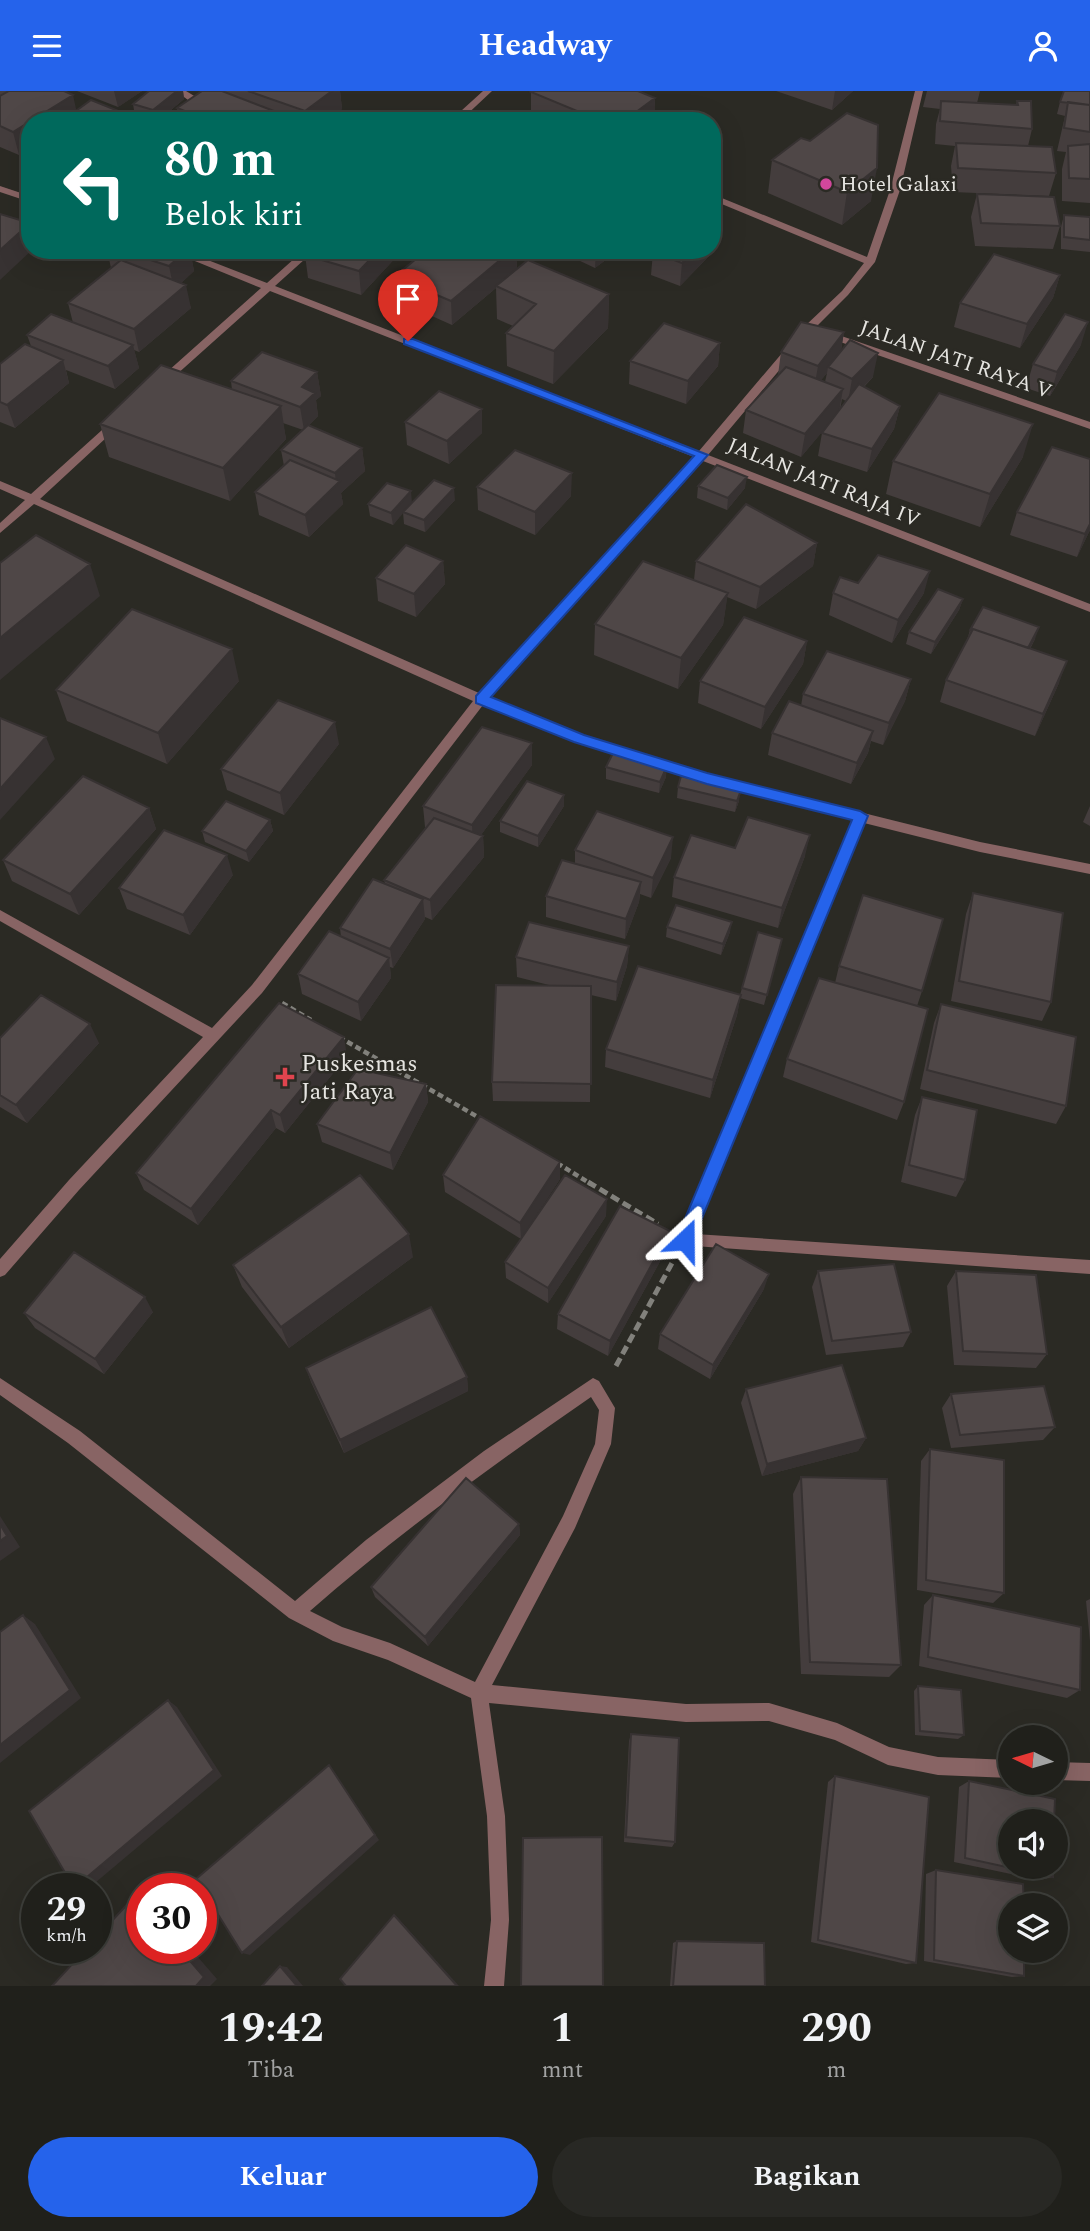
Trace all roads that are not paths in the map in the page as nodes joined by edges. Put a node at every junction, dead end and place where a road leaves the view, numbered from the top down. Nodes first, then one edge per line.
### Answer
1 (180, 91) edge
2 (488, 91) edge
3 (919, 91) edge
4 (181, 112) edge
5 (464, 112) edge
6 (0, 189) edge
7 (21, 196) edge
8 (721, 201) edge
9 (196, 259) edge
10 (300, 259) edge
11 (870, 262) junction
12 (268, 288) junction
13 (809, 328) junction
14 (153, 390) edge
15 (123, 417) edge
16 (1090, 426) edge
17 (702, 455) junction
18 (0, 485) edge
19 (32, 499) junction
20 (0, 529) edge
21 (1090, 608) edge
22 (481, 699) junction
23 (860, 816) junction
24 (1090, 869) edge
25 (0, 915) edge
26 (212, 1034) junction
27 (1090, 1267) edge
28 (0, 1269) edge
29 (0, 1386) edge
30 (295, 1612) junction
31 (479, 1693) junction
32 (998, 1768) edge
33 (1068, 1771) edge
34 (1090, 1772) edge
35 (494, 1986) edge

1 - 4 street
2 - 5 street
3 - 11 street
6 - 7 street
8 - 11 street
9 - 12 street, JALAN JATI RAJA IV
10 - 12 street
11 - 13 street
12 - 14 street
12 - 17 street, JALAN JATI RAJA IV
13 - 16 street, JALAN JATI RAYA V
13 - 17 street
15 - 19 street
17 - 21 street, JALAN JATI RAJA IV
17 - 22 street
18 - 19 street
19 - 20 street
19 - 22 street
22 - 23 street
22 - 26 street
23 - 24 street
23 - 27 street
25 - 26 street
26 - 28 street
29 - 30 street
30 - 31 street
30 - 31 street
31 - 32 street
31 - 35 street
33 - 34 street

